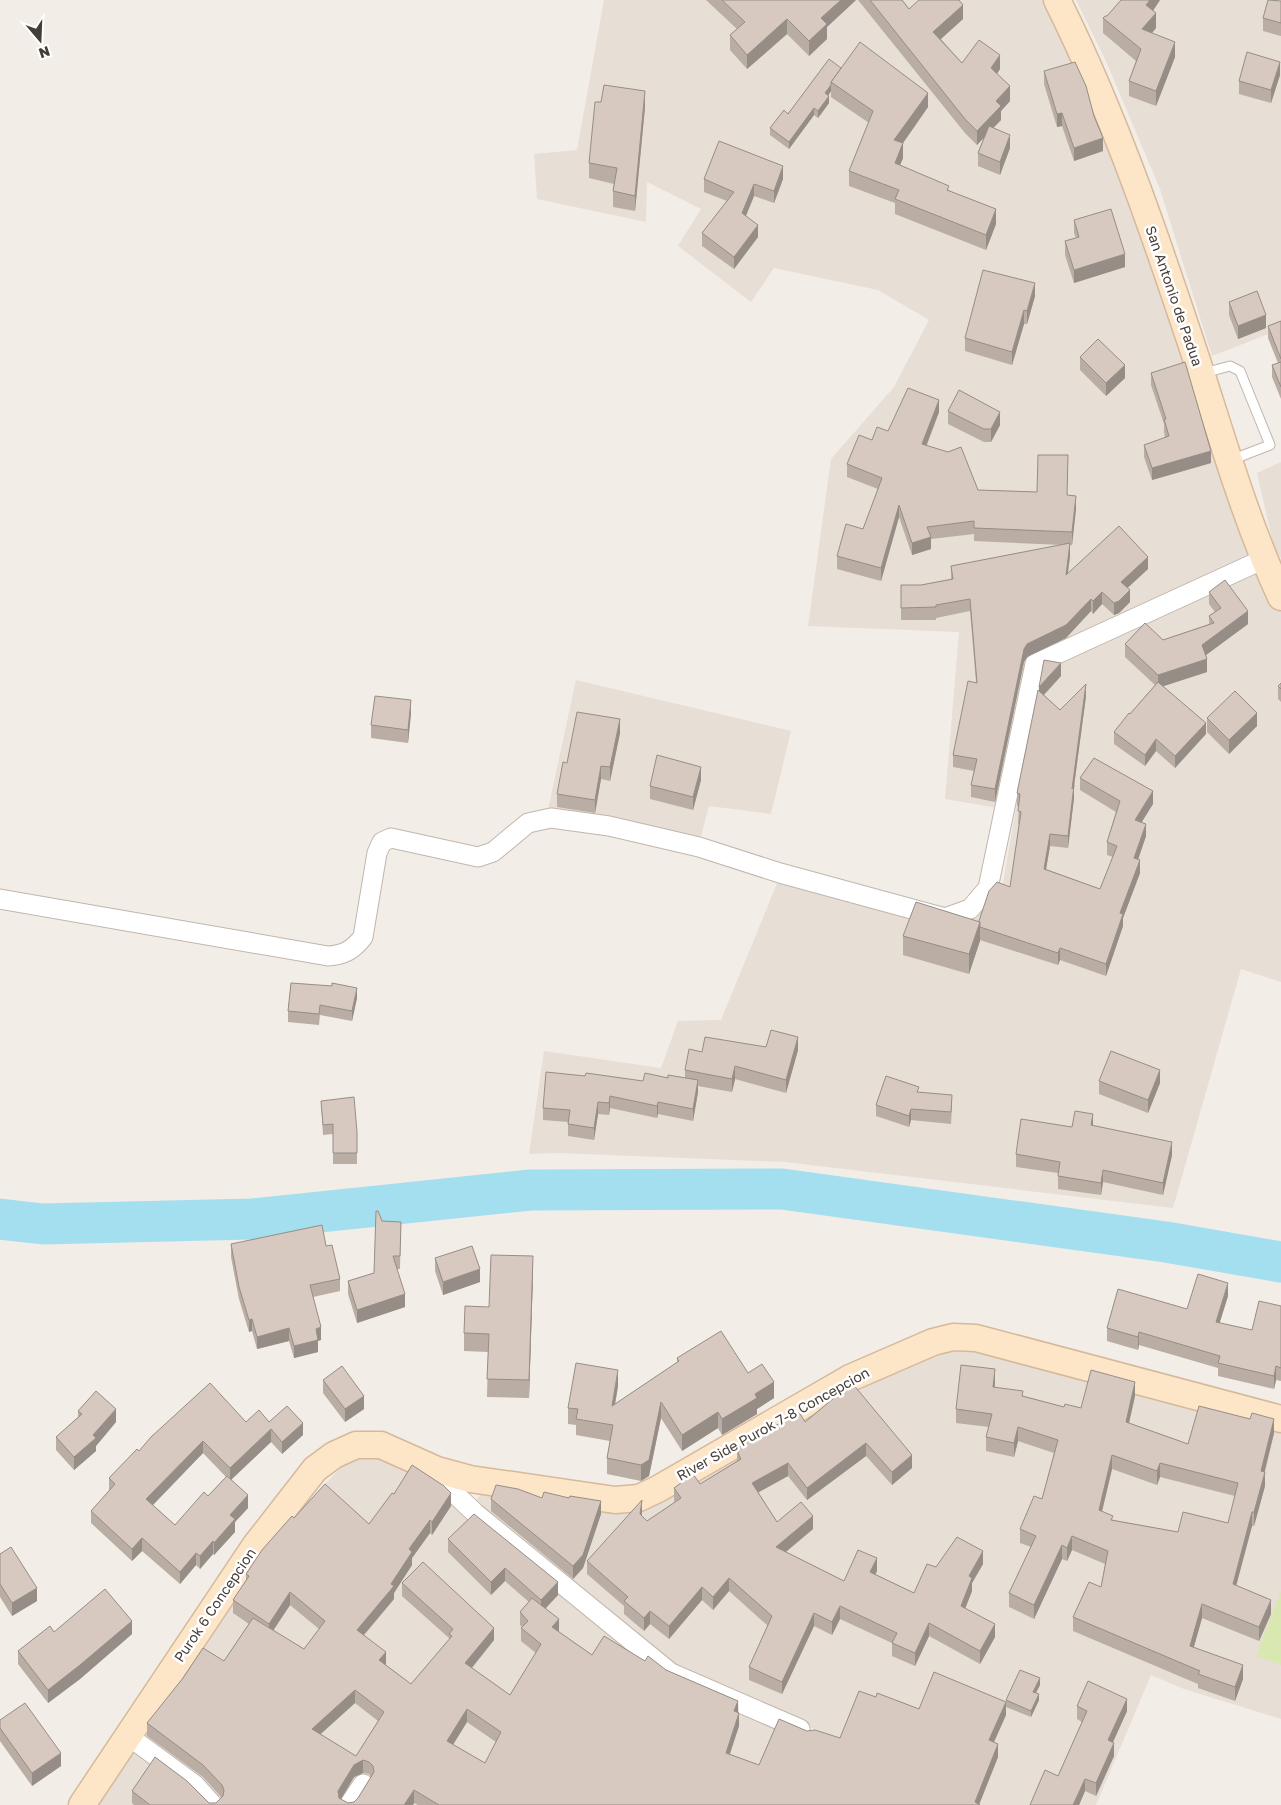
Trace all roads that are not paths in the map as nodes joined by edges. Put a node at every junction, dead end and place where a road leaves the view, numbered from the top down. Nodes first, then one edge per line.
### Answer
1 (1057, 0) edge
2 (1201, 374) junction
3 (1230, 460) junction
4 (1264, 559) junction
5 (1281, 597) edge
6 (0, 899) edge
7 (1281, 1419) edge
8 (381, 1445) joint
9 (437, 1470) junction
10 (811, 1733) edge
11 (127, 1735) junction
12 (363, 1784) dead end
13 (82, 1805) edge
14 (213, 1805) edge
15 (349, 1805) edge

1 - 2 street, San Antonio de Padua
2 - 3 street, San Antonio de Padua
2 - 3 lane
3 - 4 street, San Antonio de Padua
4 - 5 street, San Antonio de Padua
4 - 6 street
7 - 9 street, River Side Purok 7-8 Concepcion
8 - 9 street, River Side Purok 7-8 Concepcion
8 - 11 street, Purok 6 Concepcion
9 - 10 street
11 - 13 street, Purok 6 Concepcion
11 - 14 street
12 - 15 street

